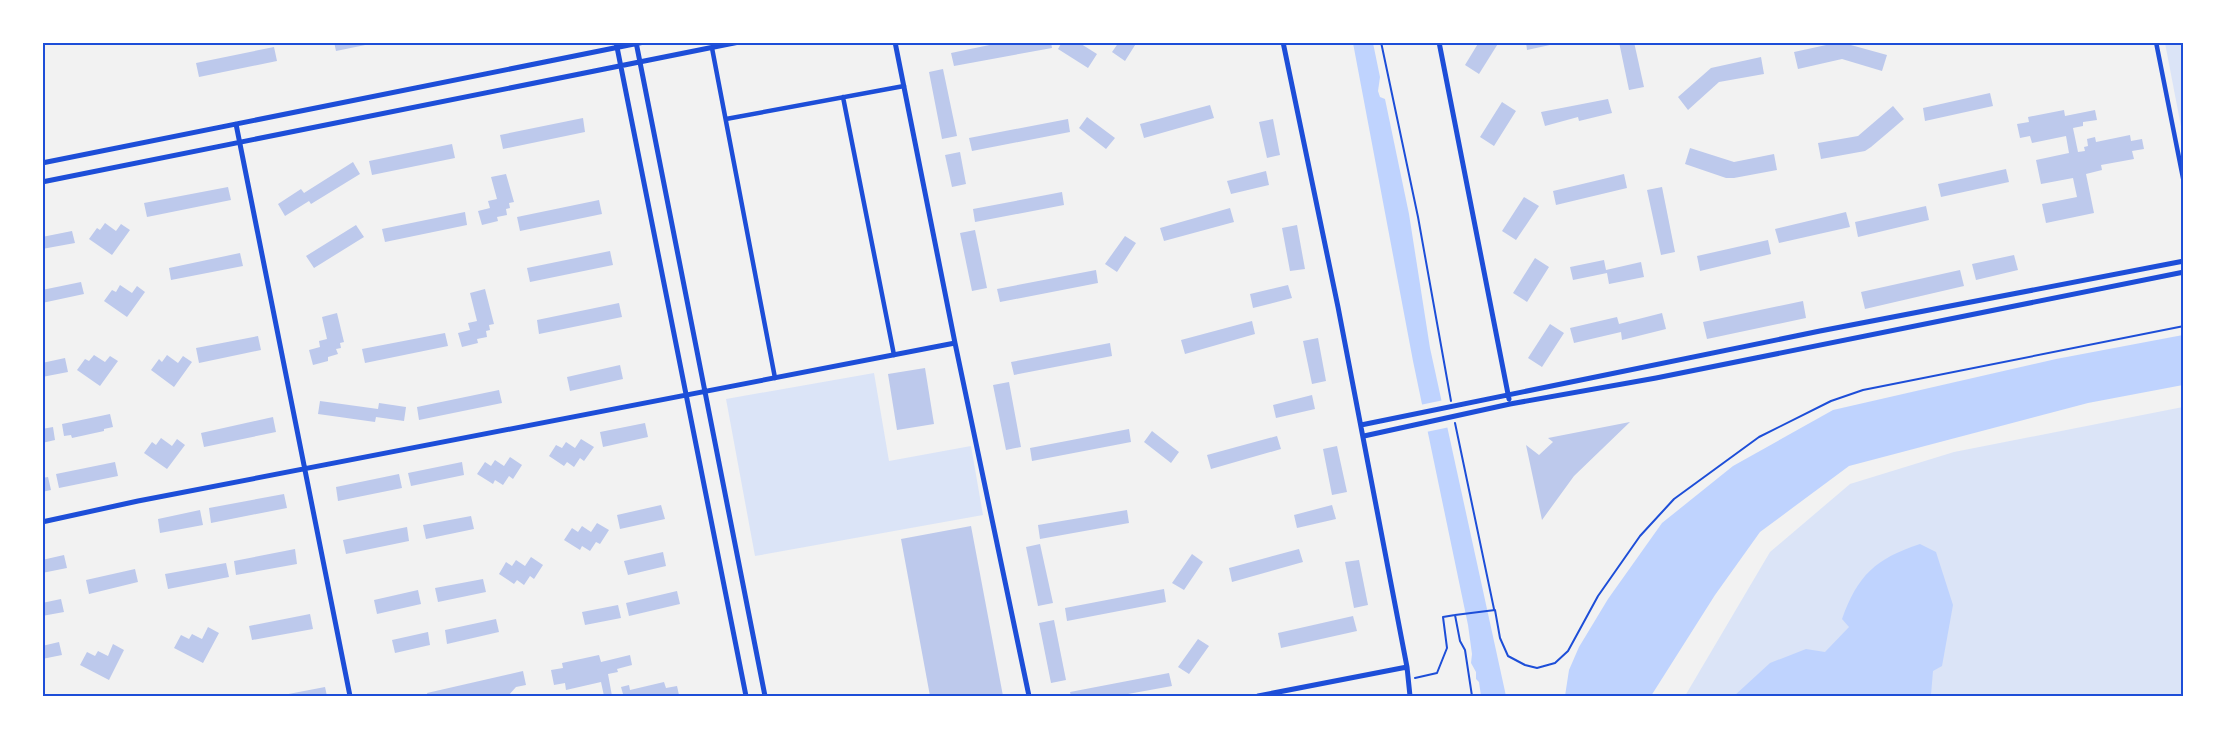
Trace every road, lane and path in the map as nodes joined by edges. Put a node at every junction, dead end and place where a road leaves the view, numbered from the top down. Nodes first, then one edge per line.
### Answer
1 (644, 42) edge
2 (739, 42) edge
3 (895, 42) edge
4 (1283, 42) edge
5 (1381, 42) edge
6 (1439, 42) edge
7 (2156, 42) edge
8 (636, 43) edge
9 (617, 45) edge
10 (712, 48) junction
11 (640, 62) junction
12 (621, 66) junction
13 (904, 86) junction
14 (843, 97) junction
15 (726, 120) junction
16 (236, 124) junction
17 (240, 143) junction
18 (42, 163) edge
19 (42, 182) edge
20 (2184, 183) edge
21 (2184, 260) edge
22 (2184, 272) edge
23 (2184, 326) edge
24 (955, 343) junction
25 (894, 355) junction
26 (776, 378) junction
27 (705, 392) junction
28 (687, 395) junction
29 (1508, 396) junction
30 (1510, 404) junction
31 (1452, 406) dead end
32 (1455, 423) dead end
33 (1361, 425) junction
34 (1364, 436) junction
35 (304, 470) junction
36 (42, 522) edge
37 (1495, 610) junction
38 (1455, 615) junction
39 (1407, 667) junction
40 (1409, 680) junction
41 (350, 696) edge
42 (746, 696) edge
43 (765, 696) edge
44 (1029, 696) edge
45 (1258, 696) edge
46 (1410, 696) edge
47 (1472, 696) edge

1 - 8 street
2 - 10 street
3 - 13 street
4 - 33 street
5 - 31 path
6 - 29 street
7 - 20 street
8 - 9 street
8 - 11 street
9 - 12 street
9 - 16 street
10 - 11 street
10 - 15 street
11 - 12 street
11 - 27 street
12 - 17 street
12 - 28 street
13 - 14 street
13 - 24 street
14 - 15 street
14 - 25 street
15 - 26 street
16 - 17 street
16 - 18 street
17 - 19 street
17 - 35 street
21 - 29 street
22 - 30 street
23 - 37 path
24 - 25 street
24 - 44 street
25 - 26 street
26 - 27 street
27 - 28 street
27 - 43 street
28 - 35 street
28 - 42 street
29 - 30 street
29 - 33 street
30 - 34 street
32 - 37 path
33 - 34 street
34 - 39 street
35 - 36 street
35 - 41 street
37 - 38 path
38 - 40 path
38 - 47 path
39 - 40 street
39 - 45 street
40 - 46 street

